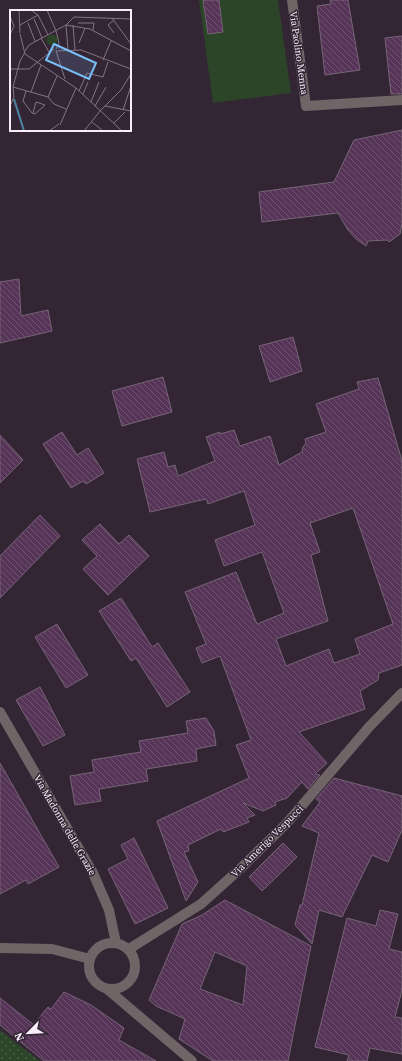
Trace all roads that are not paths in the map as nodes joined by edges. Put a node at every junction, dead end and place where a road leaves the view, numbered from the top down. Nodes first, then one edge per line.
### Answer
1 (292, 0) edge
2 (402, 100) edge
3 (402, 693) edge
4 (0, 712) edge
5 (116, 943) junction
6 (0, 948) edge
7 (128, 949) junction
8 (90, 959) junction
9 (107, 989) junction
10 (192, 1061) edge

1 - 2 street, Via Paolino Menna
3 - 7 street, Via Amerigo Vespucci
4 - 5 street, Via Madonna delle Grazie
5 - 7 street
5 - 8 street
6 - 8 street
7 - 9 street
8 - 9 street
9 - 10 street

